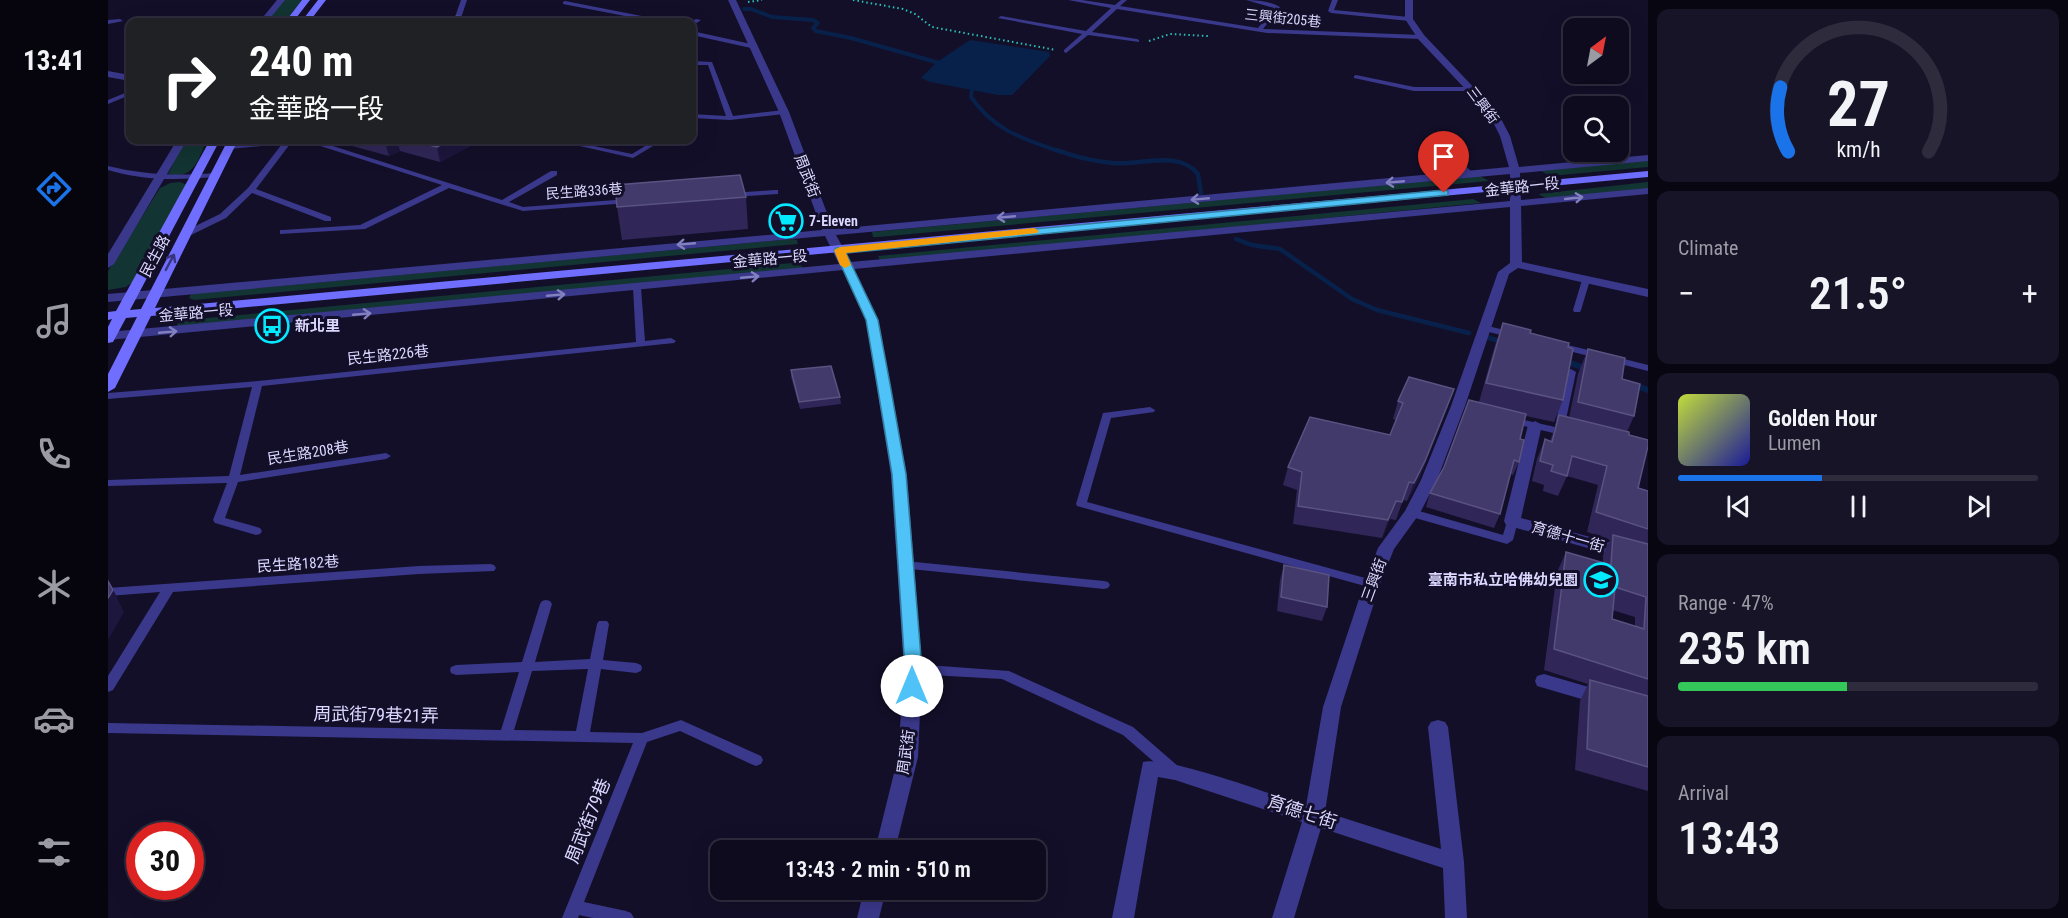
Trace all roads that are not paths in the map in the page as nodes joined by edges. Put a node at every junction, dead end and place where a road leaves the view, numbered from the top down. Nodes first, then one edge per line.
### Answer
1 (281, 0) edge
2 (306, 0) edge
3 (322, 0) edge
4 (464, 0) edge
5 (732, 0) edge
6 (1071, 0) edge
7 (1124, 0) edge
8 (1249, 0) edge
9 (1335, 0) edge
10 (1409, 0) edge
11 (565, 3) dead end
12 (1116, 7) junction
13 (266, 18) edge
14 (292, 18) edge
15 (308, 18) edge
16 (457, 18) edge
17 (642, 18) edge
18 (1001, 18) dead end
19 (1409, 19) junction
20 (120, 21) dead end
21 (108, 22) edge
22 (1260, 29) junction
23 (1088, 33) junction
24 (696, 34) edge
25 (1421, 37) junction
26 (1137, 41) road end
27 (751, 46) junction
28 (1066, 51) road end
29 (696, 63) edge
30 (108, 74) edge
31 (126, 77) edge
32 (1356, 77) dead end
33 (1472, 89) junction
34 (126, 94) edge
35 (111, 99) edge
36 (784, 112) junction
37 (696, 117) edge
38 (730, 118) junction
39 (1434, 142) dead end
40 (180, 144) edge
41 (213, 144) edge
42 (230, 144) edge
43 (285, 144) edge
44 (321, 144) edge
45 (576, 144) edge
46 (652, 144) edge
47 (1648, 158) edge
48 (108, 168) edge
49 (1515, 170) junction
50 (554, 173) dead end
51 (1469, 174) junction
52 (1648, 174) edge
53 (215, 175) junction
54 (196, 177) junction
55 (161, 179) junction
56 (449, 185) junction
57 (1514, 187) junction
58 (251, 190) junction
59 (1648, 191) edge
60 (776, 192) dead end
61 (718, 195) edge
62 (638, 201) edge
63 (503, 202) junction
64 (1516, 204) junction
65 (328, 219) dead end
66 (282, 232) dead end
67 (829, 233) junction
68 (186, 234) junction
69 (840, 250) junction
70 (108, 264) edge
71 (1515, 264) junction
72 (846, 268) junction
73 (1586, 280) junction
74 (637, 288) junction
75 (1648, 293) edge
76 (153, 294) junction
77 (132, 296) junction
78 (108, 298) edge
79 (1577, 310) dead end
80 (146, 312) junction
81 (122, 315) junction
82 (108, 316) edge
83 (1484, 328) junction
84 (136, 334) junction
85 (108, 337) edge
86 (1528, 338) edge
87 (671, 341) dead end
88 (641, 344) junction
89 (1550, 344) edge
90 (1648, 368) edge
91 (1571, 372) edge
92 (258, 384) junction
93 (108, 388) edge
94 (108, 396) edge
95 (1150, 410) dead end
96 (1502, 417) edge
97 (1535, 425) junction
98 (1559, 432) junction
99 (1581, 437) edge
100 (386, 456) dead end
101 (234, 479) junction
102 (108, 483) edge
103 (1412, 513) junction
104 (1512, 521) junction
105 (256, 531) dead end
106 (1648, 559) edge
107 (905, 566) junction
108 (490, 568) dead end
109 (1372, 584) junction
110 (1104, 585) dead end
111 (169, 588) junction
112 (108, 592) edge
113 (546, 604) dead end
114 (603, 624) dead end
115 (596, 664) junction
116 (527, 665) junction
117 (636, 668) dead end
118 (456, 669) dead end
119 (913, 669) junction
120 (1544, 681) dead end
121 (108, 687) edge
122 (1617, 702) edge
123 (1438, 727) dead end
124 (108, 728) edge
125 (506, 735) junction
126 (582, 737) junction
127 (642, 738) junction
128 (756, 760) dead end
129 (1175, 772) junction
130 (1314, 816) junction
131 (887, 840) edge
132 (1453, 862) junction
133 (872, 900) edge
134 (572, 913) edge
135 (626, 918) edge
136 (868, 918) edge
137 (1123, 918) edge
138 (1283, 918) edge
139 (1456, 918) edge

1 - 13 street
2 - 14 street
3 - 15 street
4 - 16 lane
5 - 27 street, 周武街
6 - 12 lane, 三興街205巷
7 - 12 lane
8 - 22 lane
9 - 19 lane
10 - 19 street
11 - 17 lane
12 - 22 lane, 三興街205巷
12 - 23 lane
18 - 23 lane
19 - 25 street, 三興街
20 - 21 lane
22 - 25 lane, 三興街205巷
23 - 26 lane
23 - 28 lane
24 - 27 lane
25 - 33 street, 三興街
27 - 36 street, 周武街
29 - 38 lane
30 - 31 street
32 - 33 lane
33 - 49 street, 三興街
34 - 35 lane
36 - 38 lane
36 - 67 street, 周武街
37 - 38 lane
39 - 51 lane
40 - 55 street
41 - 54 street, 民生路
42 - 53 street, 民生路
43 - 58 lane
44 - 56 lane, 民生路336巷
45 - 46 lane
47 - 49 street, 金華路一段
48 - 55 lane
49 - 51 street, 金華路一段
49 - 57 street, 三興街
50 - 63 lane, 民生路336巷
51 -> 67 street, 金華路一段
52 - 57 street, 金華路一段
53 - 54 lane
53 - 68 street, 民生路
54 - 55 lane
54 - 77 street, 民生路
55 - 70 street
56 - 63 lane, 民生路336巷
56 - 66 lane
57 - 64 street, 三興街
57 - 69 street, 金華路一段
58 - 65 lane
58 - 68 lane
64 -> 59 street, 金華路一段
60 - 61 lane
62 - 63 lane, 民生路336巷
64 - 71 street, 三興街
64 - 72 street, 金華路一段
67 - 69 street, 周武街
67 -> 76 street, 金華路一段
76 -> 68 street, 民生路
69 - 72 street, 周武街
69 - 80 street, 金華路一段
71 - 73 street
71 - 83 street, 三興街
74 -> 72 street, 金華路一段
72 - 107 street, 周武街
73 - 75 street
73 - 79 lane
84 -> 74 street, 金華路一段
74 - 88 lane
76 - 77 street, 金華路一段
76 - 80 street, 民生路
77 - 78 street, 金華路一段
77 - 81 street, 民生路
80 - 81 street, 金華路一段
80 - 84 street, 民生路
81 - 82 street, 金華路一段
81 - 85 street, 民生路
83 - 86 lane
83 - 103 street, 三興街
84 - 85 street, 金華路一段
84 - 93 street, 民生路
87 - 88 lane, 民生路226巷
88 - 92 lane, 民生路226巷
89 - 90 lane
91 - 98 lane
92 - 94 lane, 民生路226巷
92 - 101 lane
95 - 109 lane
96 - 97 lane
97 - 98 lane
97 - 104 street, 育德十一街
98 - 99 lane
100 - 101 lane, 民生路208巷
101 - 102 lane, 民生路208巷
101 - 105 lane
103 - 104 lane
103 - 109 street, 三興街
104 - 106 street, 育德十一街
107 - 110 lane
107 - 119 street, 周武街
108 - 111 lane, 民生路182巷
109 - 130 street, 三興街
111 - 112 lane, 民生路182巷
111 - 121 lane
113 - 116 lane
114 - 115 lane
115 - 116 lane
115 - 117 lane
115 - 126 lane
116 - 118 lane
116 - 125 lane
119 - 129 lane
119 - 131 street, 周武街
120 - 122 street
123 - 132 street
124 - 125 lane, 周武街79巷21弄
125 - 126 lane, 周武街79巷21弄
126 - 127 lane, 周武街79巷21弄
127 - 128 lane, 周武街79巷21弄
127 - 134 lane, 周武街79巷
129 - 130 street, 育德七街
129 - 137 street, 育德七街
130 - 132 street, 育德七街
130 - 138 street, 三興街
132 - 139 street
133 - 136 street
134 - 135 lane

